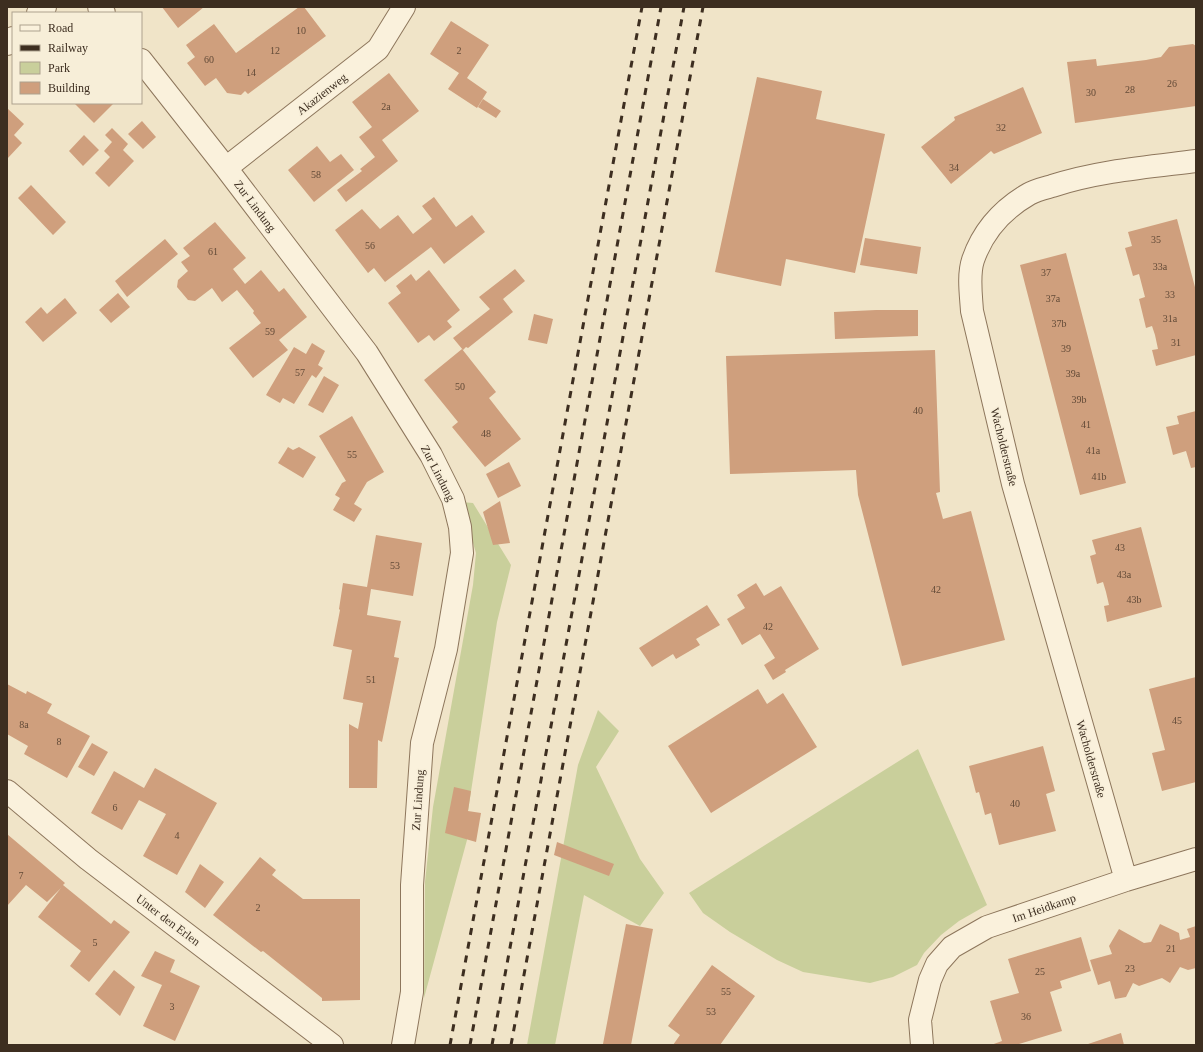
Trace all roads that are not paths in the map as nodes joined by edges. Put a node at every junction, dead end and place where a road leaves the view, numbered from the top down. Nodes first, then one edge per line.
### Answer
1 (404, 7) edge
2 (142, 61) edge
3 (1196, 161) edge
4 (226, 168) junction
5 (7, 791) edge
6 (1196, 859) edge
7 (1126, 880) junction
8 (332, 1045) edge
9 (403, 1045) edge
10 (922, 1045) edge

1 - 4 street, Akazienweg
2 - 4 street, Zur Lindung
3 - 7 street, Wacholderstraße
4 - 9 street, Zur Lindung
5 - 8 street, Unter den Erlen
6 - 7 street, Im Heidkamp
7 - 10 street, Im Heidkamp

